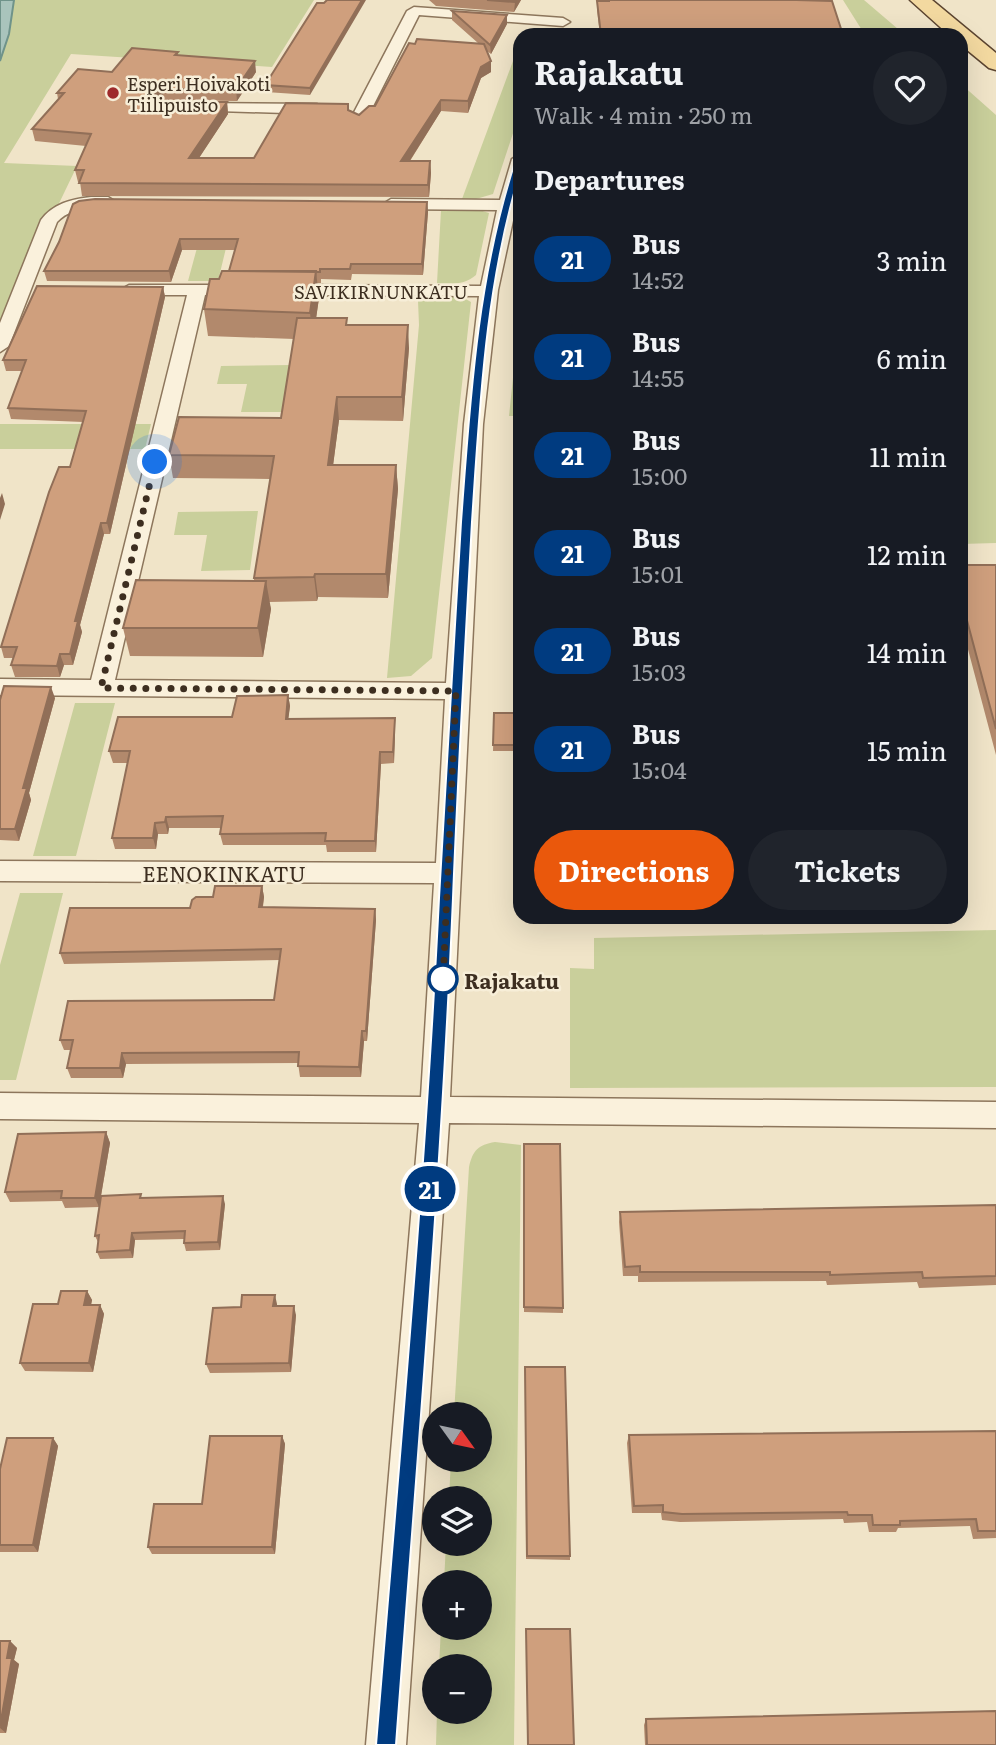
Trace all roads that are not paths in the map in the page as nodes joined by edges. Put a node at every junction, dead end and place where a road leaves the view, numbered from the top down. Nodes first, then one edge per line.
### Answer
1 (920, 0) edge
2 (562, 23) edge
3 (953, 28) edge
4 (968, 40) edge
5 (996, 64) edge
6 (177, 107) edge
7 (513, 180) edge
8 (124, 202) edge
9 (369, 204) edge
10 (505, 205) junction
11 (116, 290) edge
12 (197, 290) junction
13 (487, 291) junction
14 (0, 346) edge
15 (0, 688) edge
16 (101, 688) junction
17 (456, 691) junction
18 (0, 871) edge
19 (448, 873) junction
20 (0, 1105) edge
21 (436, 1110) junction
22 (996, 1115) edge
23 (386, 1745) edge

1 - 3 main road
2 - 6 street
4 - 5 main road
7 - 10 street
8 - 14 street
9 - 10 street
10 - 13 street
11 - 12 street, SAVIKIRNUNKATU
12 - 13 street, SAVIKIRNUNKATU
12 - 16 street
13 - 17 street
15 - 16 street
16 - 17 street
17 - 19 street
18 - 19 street, EENOKINKATU
19 - 21 street
20 - 21 street
21 - 22 street
21 - 23 street

